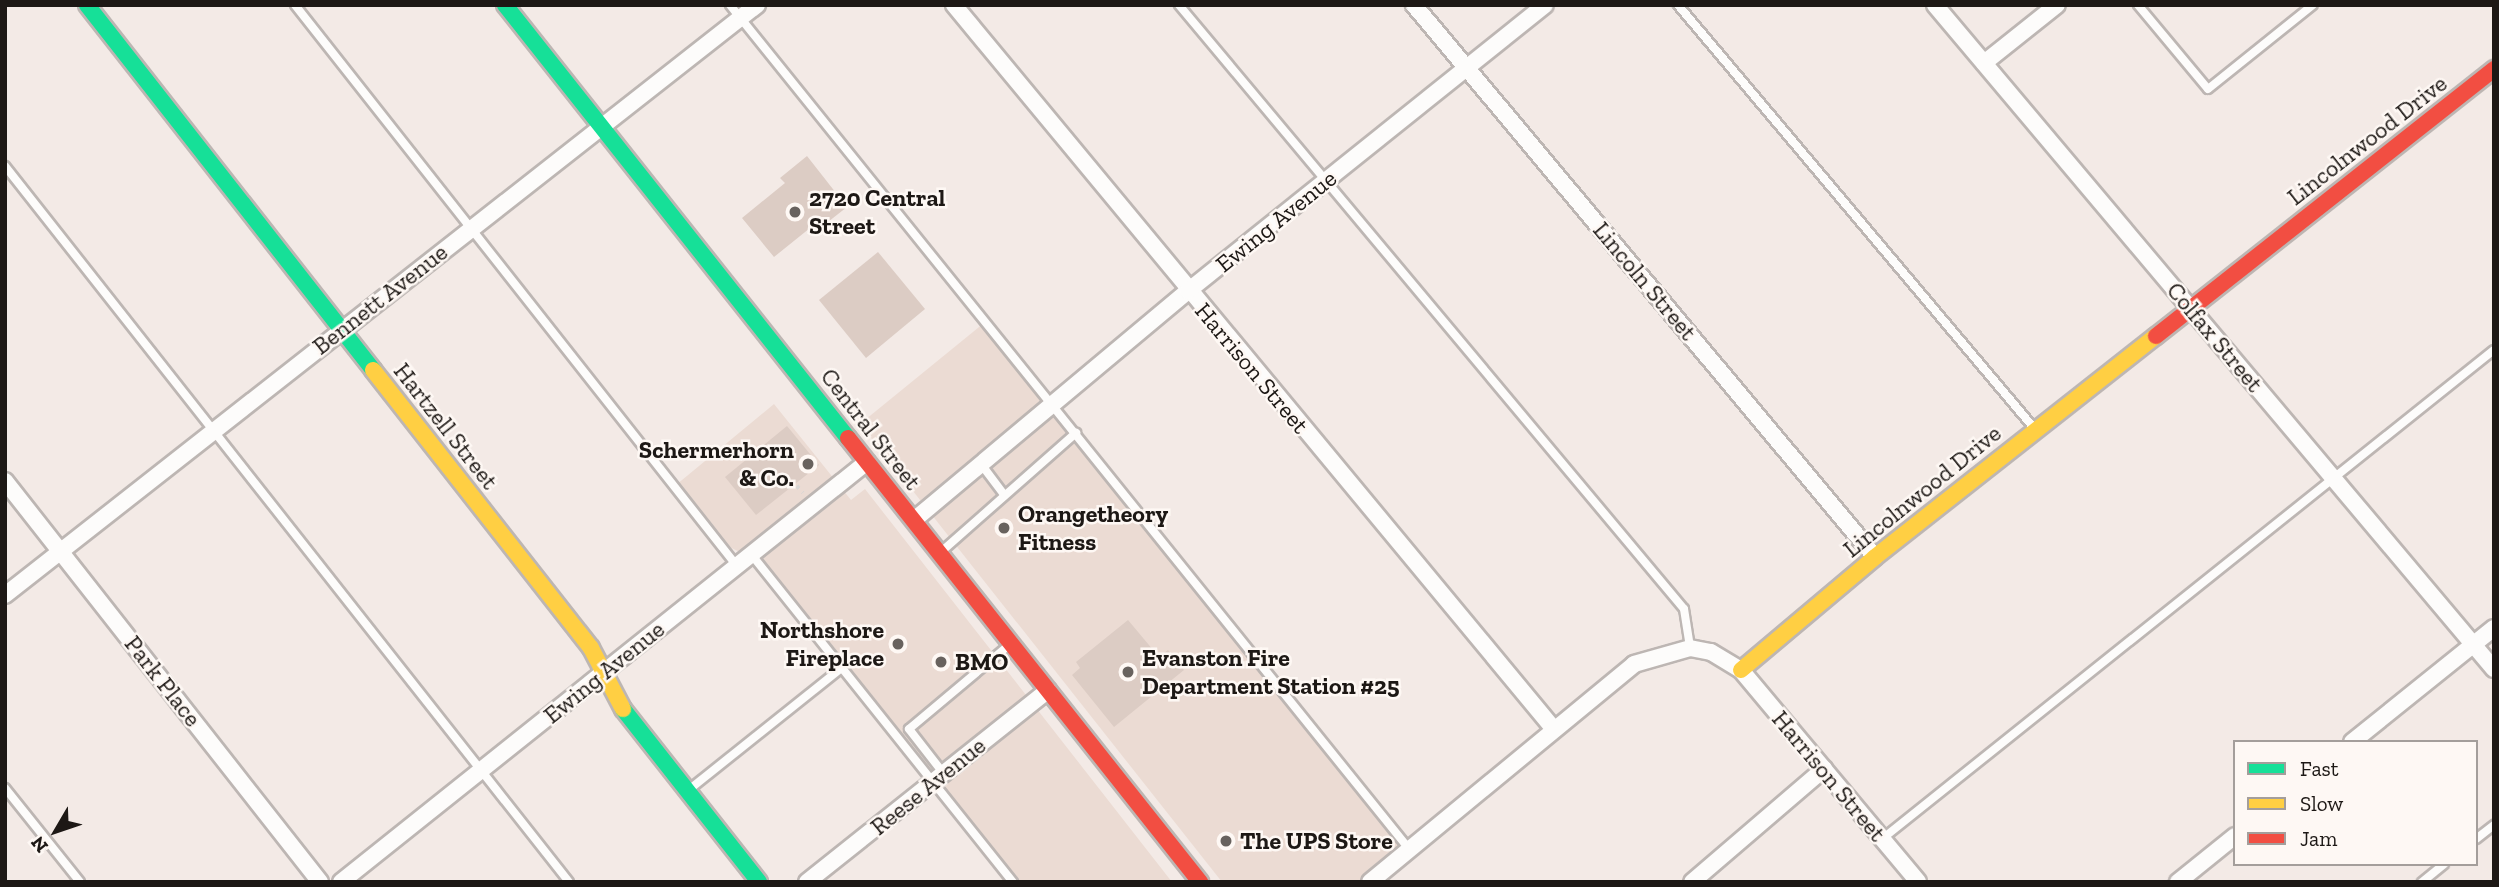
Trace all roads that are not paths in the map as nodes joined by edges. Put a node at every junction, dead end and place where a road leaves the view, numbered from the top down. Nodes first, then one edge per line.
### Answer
1 (87, 5) edge
2 (295, 5) edge
3 (505, 5) edge
4 (730, 5) edge
5 (757, 5) edge
6 (954, 5) edge
7 (1179, 5) edge
8 (1414, 5) edge
9 (1545, 5) edge
10 (1678, 5) edge
11 (1935, 5) edge
12 (2057, 5) edge
13 (2138, 5) edge
14 (2313, 5) edge
15 (741, 18) junction
16 (1984, 64) junction
17 (1467, 68) junction
18 (2494, 69) edge
19 (602, 127) junction
20 (5, 166) edge
21 (1327, 180) junction
22 (471, 228) junction
23 (1188, 291) junction
24 (2190, 308) junction
25 (341, 330) junction
26 (2494, 350) edge
27 (1053, 404) junction
28 (2036, 430) junction
29 (214, 431) junction
30 (1076, 433) junction
31 (867, 462) junction
32 (981, 464) junction
33 (2334, 479) junction
34 (5, 481) edge
35 (1004, 494) junction
36 (914, 520) junction
37 (61, 551) junction
38 (939, 553) junction
39 (751, 554) junction
40 (1875, 557) junction
41 (737, 566) junction
42 (5, 595) edge
43 (2494, 628) edge
44 (1011, 643) junction
45 (2473, 644) junction
46 (1690, 649) junction
47 (843, 667) junction
48 (2494, 669) edge
49 (1741, 670) junction
50 (602, 673) junction
51 (1048, 690) junction
52 (1553, 728) junction
53 (2354, 740) edge
54 (1824, 769) junction
55 (480, 771) junction
56 (939, 778) junction
57 (5, 788) edge
58 (688, 791) junction
59 (2494, 825) edge
60 (2478, 837) edge
61 (2233, 838) edge
62 (1882, 839) junction
63 (1409, 849) junction
64 (2442, 866) edge
65 (1379, 879) edge
66 (80, 882) edge
67 (320, 882) edge
68 (341, 882) edge
69 (569, 882) edge
70 (759, 882) edge
71 (807, 882) edge
72 (1013, 882) edge
73 (1200, 882) edge
74 (1692, 882) edge
75 (1918, 882) edge
76 (2178, 882) edge
77 (2423, 882) edge

1 - 25 street, Hartzell Street
2 - 22 lane
3 - 19 street, Central Street
4 - 15 lane
5 - 15 street, Bennett Avenue
6 - 23 street, Harrison Street
7 - 21 lane
8 - 17 street, Lincoln Street
9 - 17 street, Ewing Avenue
10 - 28 lane
11 - 16 street, Colfax Street
12 - 16 street
13 - 14 lane
15 - 19 street, Bennett Avenue
15 - 27 lane
16 - 24 street, Colfax Street
17 - 21 street, Ewing Avenue
17 - 40 street, Lincoln Street
18 - 24 street, Lincolnwood Drive
19 - 22 street, Bennett Avenue
19 - 31 street, Central Street
20 - 29 lane
21 - 23 street, Ewing Avenue
21 - 46 lane
22 - 25 street, Bennett Avenue
22 - 41 lane
23 - 27 street, Ewing Avenue
23 - 52 street, Harrison Street
24 - 28 street, Lincolnwood Drive
24 - 33 street, Colfax Street
25 - 29 street, Bennett Avenue
25 - 50 street, Hartzell Street
26 - 33 lane
27 - 30 lane
27 - 32 street, Ewing Avenue
28 - 40 street, Lincolnwood Drive
29 - 37 street, Bennett Avenue
29 - 55 lane
30 - 35 lane
30 - 63 lane
31 - 36 street, Central Street
31 - 39 street, Ewing Avenue
32 - 35 lane
32 - 36 street, Ewing Avenue
33 - 45 street, Colfax Street
33 - 62 lane
34 - 37 street, Park Place
35 - 38 lane
36 - 38 street, Central Street
37 - 42 street, Bennett Avenue
37 - 67 street, Park Place
38 - 44 street, Central Street
39 - 41 street, Ewing Avenue
39 - 47 lane
40 - 49 street, Lincolnwood Drive
41 - 50 street, Ewing Avenue
43 - 45 street
44 - 51 street, Central Street
44 - 56 lane
45 - 48 street, Colfax Street
45 - 53 street
46 - 49 street
46 - 52 street
47 - 56 lane
47 - 58 lane
49 - 54 street, Harrison Street
50 - 55 street, Ewing Avenue
50 - 58 street, Hartzell Street
51 - 56 street, Reese Avenue
51 - 73 street, Central Street
52 - 63 street
54 - 62 street, Harrison Street
54 - 74 street
55 - 68 street, Ewing Avenue
55 - 69 lane
56 - 71 street, Reese Avenue
56 - 72 lane
57 - 66 lane
58 - 70 street, Hartzell Street
59 - 60 lane
61 - 76 street
62 - 75 street, Harrison Street
63 - 65 street
64 - 77 lane

